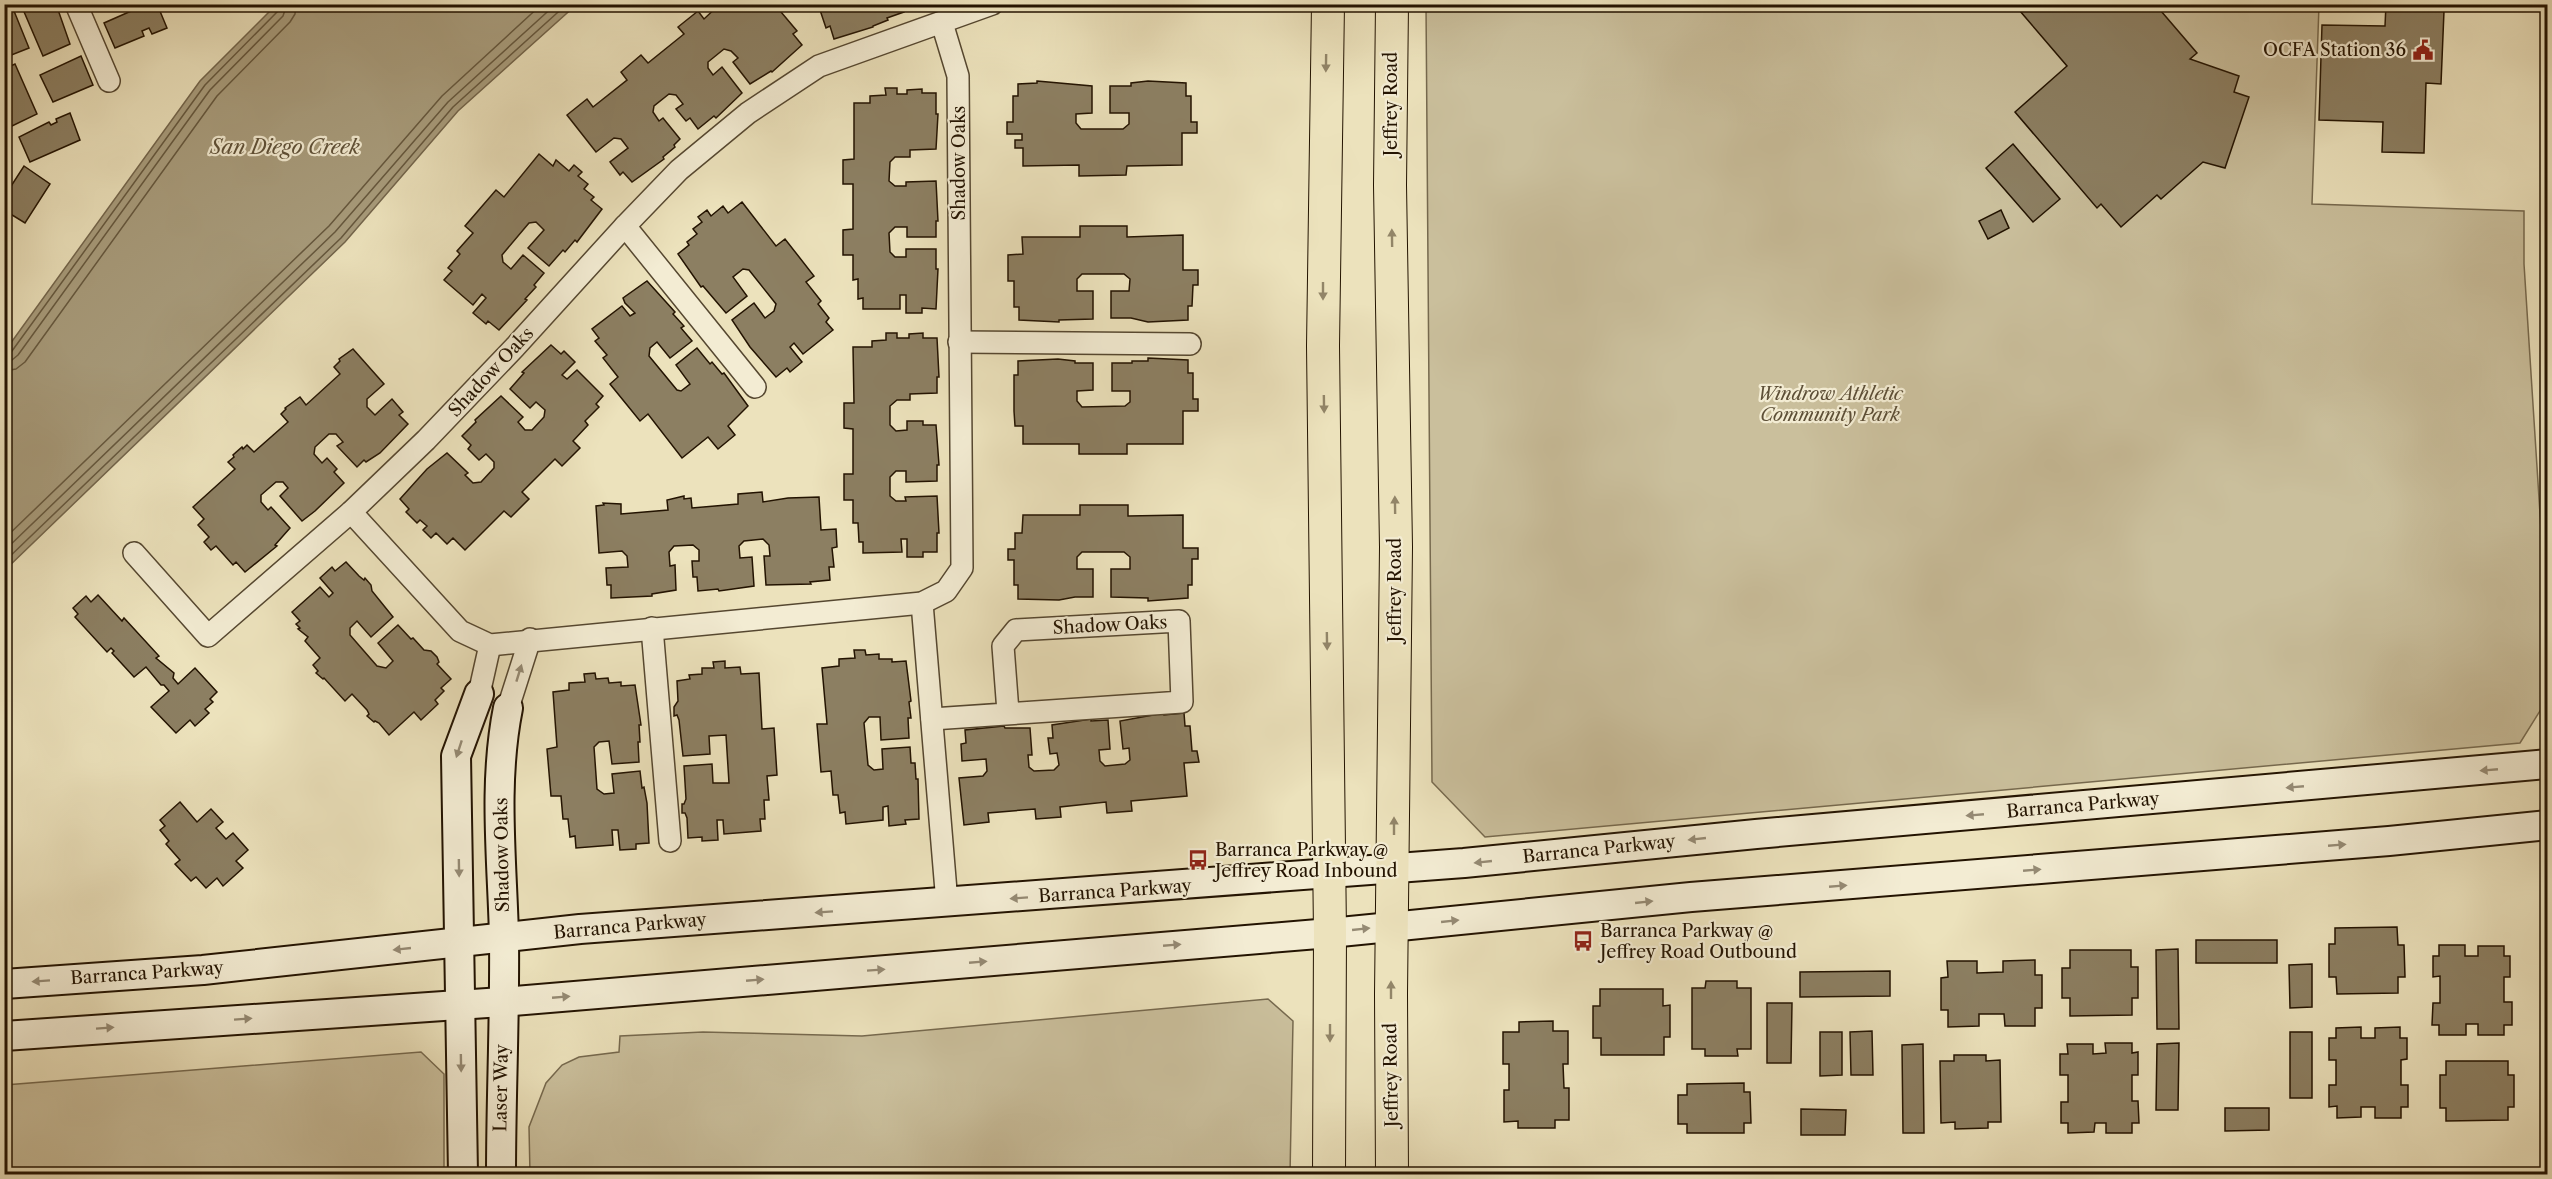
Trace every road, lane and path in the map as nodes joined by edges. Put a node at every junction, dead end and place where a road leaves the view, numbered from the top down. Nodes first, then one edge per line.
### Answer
1 (76, 4) edge
2 (992, 4) edge
3 (1328, 4) edge
4 (1392, 4) edge
5 (942, 23) junction
6 (109, 81) dead end
7 (625, 226) junction
8 (959, 342) junction
9 (1190, 344) dead end
10 (755, 387) dead end
11 (351, 512) junction
12 (134, 553) dead end
13 (922, 603) junction
14 (652, 628) junction
15 (530, 639) junction
16 (490, 645) junction
17 (479, 694) joint
18 (508, 708) joint
19 (1008, 712) junction
20 (932, 719) junction
21 (2547, 764) edge
22 (2547, 825) edge
23 (670, 841) dead end
24 (1394, 868) junction
25 (1328, 875) junction
26 (947, 903) junction
27 (1391, 926) junction
28 (1330, 933) junction
29 (504, 938) junction
30 (460, 942) junction
31 (4, 984) edge
32 (502, 1002) junction
33 (460, 1004) junction
34 (4, 1036) edge
35 (463, 1174) edge
36 (501, 1174) edge
37 (1329, 1174) edge
38 (1392, 1174) edge

1 - 6 street
2 - 5 street, Shadow Oaks
3 -> 25 main road
24 -> 4 main road, Jeffrey Road
5 - 7 street, Shadow Oaks
5 - 8 street, Shadow Oaks
7 - 10 street
7 - 11 street, Shadow Oaks
8 - 9 street
8 - 13 street, Shadow Oaks
11 - 12 street, Shadow Oaks
11 - 16 street
13 - 14 street, Shadow Oaks
13 - 20 street
14 - 15 street, Shadow Oaks
14 - 23 street
15 - 16 street, Shadow Oaks
18 -> 15 street, Shadow Oaks
16 - 17 street
17 -> 30 main road
18 - 29 main road, Shadow Oaks
19 - 19 street, Shadow Oaks
19 - 20 street, Shadow Oaks
20 - 26 street
21 -> 24 main road, Barranca Parkway
27 -> 22 main road
24 - 25 main road, Barranca Parkway
24 - 27 main road, Jeffrey Road
25 -> 26 main road, Barranca Parkway
25 - 28 main road
26 -> 29 main road, Barranca Parkway
28 -> 27 main road
38 -> 27 main road, Jeffrey Road
32 -> 28 main road
28 -> 37 main road
29 - 30 main road, Barranca Parkway
29 - 32 main road, Shadow Oaks
30 -> 31 main road, Barranca Parkway
30 - 33 main road
32 - 33 main road
32 - 36 main road, Laser Way
34 -> 33 main road
33 -> 35 main road

